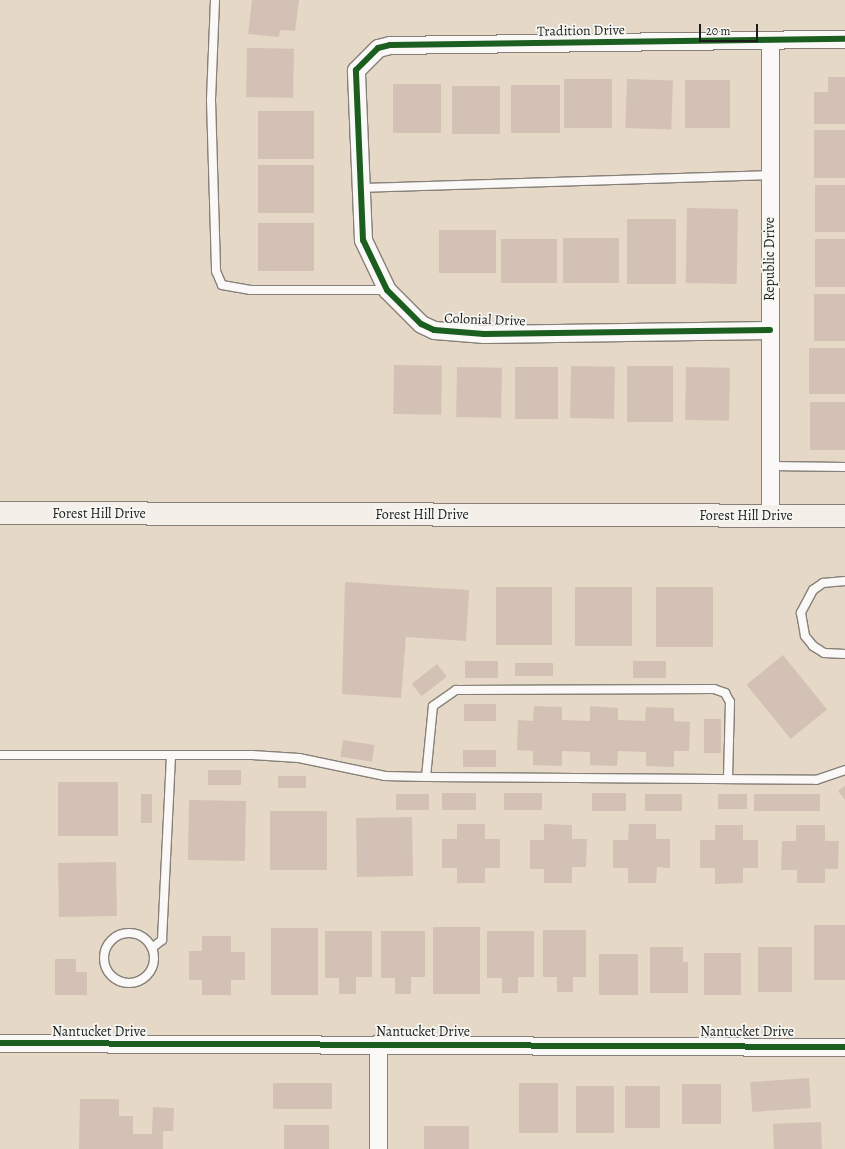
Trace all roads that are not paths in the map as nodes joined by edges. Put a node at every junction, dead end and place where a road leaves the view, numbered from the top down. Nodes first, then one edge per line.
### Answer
1 (215, 0) edge
2 (845, 39) edge
3 (770, 40) junction
4 (356, 99) joint
5 (770, 175) junction
6 (360, 188) junction
7 (387, 290) junction
8 (770, 330) junction
9 (845, 467) edge
10 (770, 472) junction
11 (0, 513) edge
12 (770, 516) junction
13 (845, 516) edge
14 (845, 581) edge
15 (845, 654) edge
16 (0, 755) edge
17 (171, 755) junction
18 (845, 770) edge
19 (426, 777) junction
20 (728, 779) junction
21 (152, 948) junction
22 (0, 1043) edge
23 (378, 1044) junction
24 (845, 1047) edge
25 (378, 1149) edge

1 - 7 lane
2 - 3 street, Tradition Drive
3 - 4 street, Tradition Drive
3 - 5 street, Republic Drive
4 - 6 street, Colonial Drive
5 - 6 lane
5 - 8 street, Republic Drive
6 - 7 street, Colonial Drive
7 - 8 street, Colonial Drive
8 - 10 street, Republic Drive
9 - 10 lane
10 - 12 street
11 - 12 main road, Forest Hill Drive
12 - 13 main road, Forest Hill Drive
14 - 15 lane
16 - 17 lane
17 - 19 lane
17 - 21 lane
18 - 20 lane
19 - 20 lane
19 - 20 lane
21 - 21 lane
22 - 23 street, Nantucket Drive
23 - 24 street, Nantucket Drive
23 - 25 street

